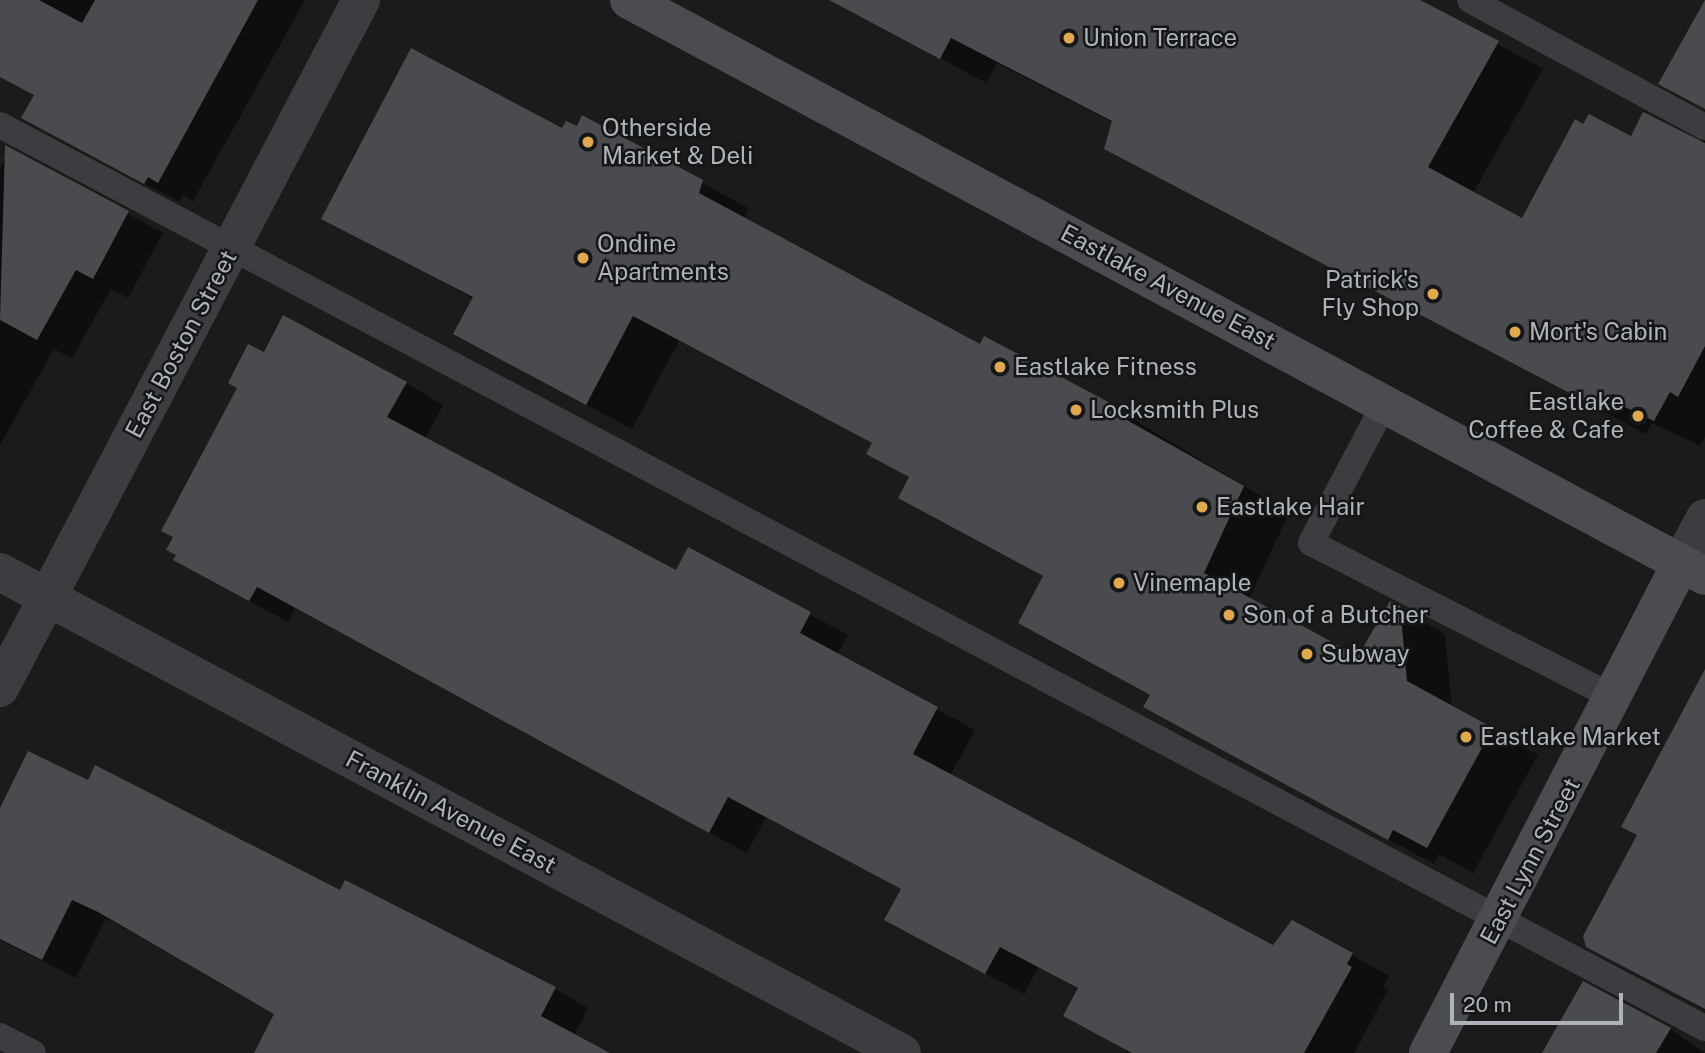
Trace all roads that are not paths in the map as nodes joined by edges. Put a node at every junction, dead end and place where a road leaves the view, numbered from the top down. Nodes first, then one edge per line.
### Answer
1 (361, 0) edge
2 (629, 0) edge
3 (1470, 0) edge
4 (0, 125) edge
5 (1705, 127) edge
6 (231, 248) junction
7 (1385, 403) junction
8 (1705, 518) edge
9 (1693, 570) edge
10 (0, 572) edge
11 (48, 597) junction
12 (0, 688) edge
13 (1615, 698) junction
14 (1500, 919) junction
15 (1705, 1028) edge
16 (0, 1036) edge
17 (33, 1053) edge
18 (902, 1053) edge
19 (1428, 1053) edge

1 - 6 street, East Boston Street
2 - 7 main road, Eastlake Avenue East
3 - 5 lane
4 - 6 lane
6 - 11 street, East Boston Street
6 - 14 lane
7 - 9 main road, Eastlake Avenue East
7 - 13 lane
8 - 9 street, East Lynn Street
9 - 13 main road, East Lynn Street
10 - 11 street, Franklin Avenue East
11 - 12 street, East Boston Street
11 - 18 street, Franklin Avenue East
13 - 14 main road, East Lynn Street
14 - 15 lane
14 - 19 main road, East Lynn Street
16 - 17 lane

